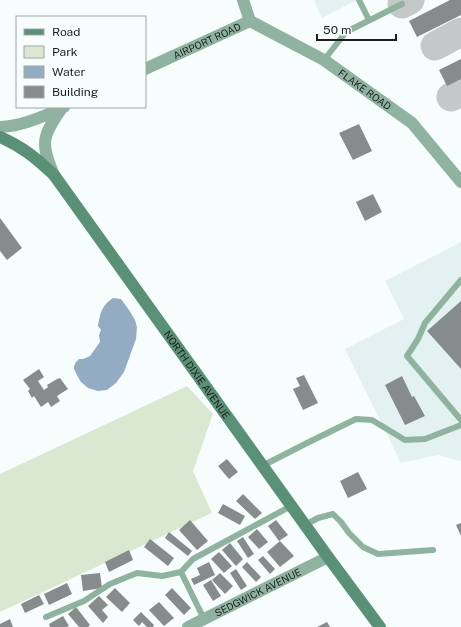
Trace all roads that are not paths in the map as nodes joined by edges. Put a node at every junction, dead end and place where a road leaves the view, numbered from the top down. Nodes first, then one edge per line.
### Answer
1 (243, 0) edge
2 (359, 0) edge
3 (402, 4) dead end
4 (370, 20) junction
5 (250, 21) junction
6 (324, 60) junction
7 (146, 69) edge
8 (63, 108) edge
9 (0, 127) edge
10 (0, 137) edge
11 (54, 175) junction
12 (461, 182) edge
13 (461, 280) edge
14 (461, 420) edge
15 (461, 425) edge
16 (262, 466) junction
17 (291, 506) junction
18 (305, 525) junction
19 (433, 550) dead end
20 (328, 557) junction
21 (180, 572) junction
22 (46, 617) dead end
23 (204, 619) junction
24 (188, 627) edge
25 (380, 627) edge

1 - 5 street, AIRPORT ROAD
2 - 4 lane
3 - 4 lane
4 - 6 lane
5 - 6 street, FLAKE ROAD
5 - 7 street, AIRPORT ROAD
6 - 12 street, FLAKE ROAD
8 - 9 street
8 - 11 street
10 - 11 street, NORTH DIXIE AVENUE
11 - 16 street, NORTH DIXIE AVENUE
13 - 14 lane
15 - 16 lane
16 - 17 street, NORTH DIXIE AVENUE
17 - 18 street, NORTH DIXIE AVENUE
17 - 21 lane
18 - 19 lane
18 - 20 street, NORTH DIXIE AVENUE
20 - 23 street, SEDGWICK AVENUE
20 - 25 street, NORTH DIXIE AVENUE
21 - 22 lane
21 - 23 lane
23 - 24 street, SEDGWICK AVENUE

